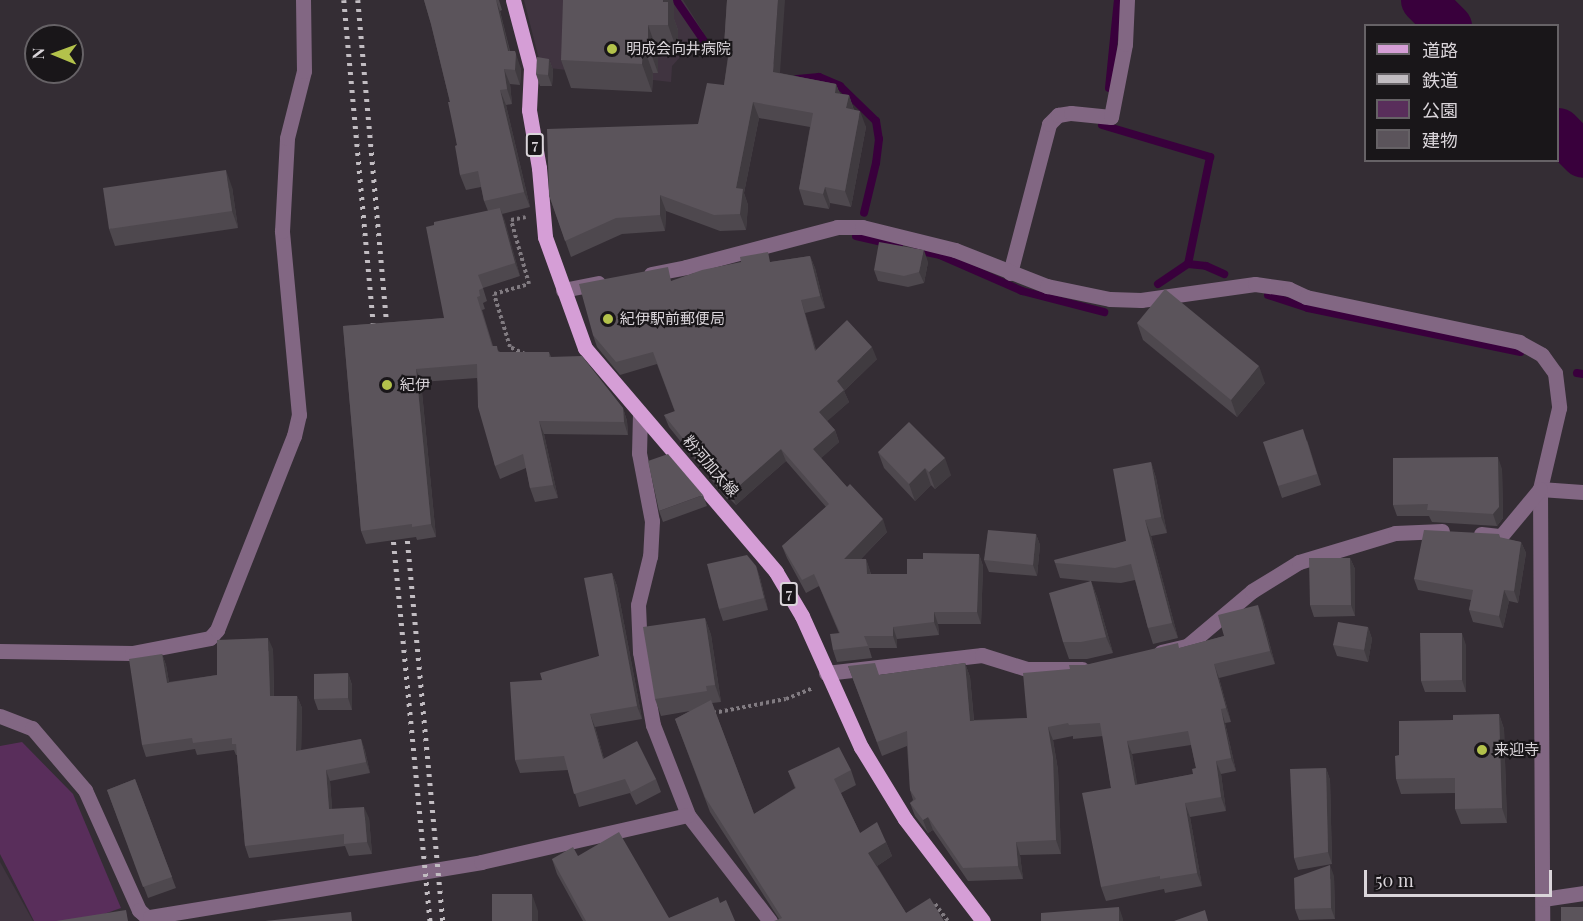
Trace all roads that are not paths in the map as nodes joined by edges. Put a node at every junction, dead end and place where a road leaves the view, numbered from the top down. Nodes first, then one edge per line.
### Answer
1 (303, 0) edge
2 (513, 0) edge
3 (1127, 0) edge
4 (1010, 273) junction
5 (641, 275) edge
6 (619, 279) edge
7 (563, 290) junction
8 (640, 413) junction
9 (1540, 489) junction
10 (1583, 492) edge
11 (0, 651) edge
12 (1143, 656) edge
13 (1099, 667) edge
14 (828, 677) junction
15 (0, 716) edge
16 (688, 815) junction
17 (1583, 893) edge
18 (1543, 899) junction
19 (150, 919) edge
20 (770, 921) edge
21 (983, 921) edge
22 (1542, 921) edge

1 - 11 street
2 - 7 main road, 粉河加太線 / 7
3 - 4 street
4 - 5 street
4 - 9 street
6 - 7 street
7 - 8 main road, 粉河加太線 / 7
8 - 14 main road, 粉河加太線 / 7
8 - 16 street
9 - 10 street
9 - 12 street
9 - 18 street
13 - 14 street
14 - 21 main road, 粉河加太線 / 7
15 - 19 street
16 - 19 street
16 - 20 street
17 - 18 street
18 - 22 street

